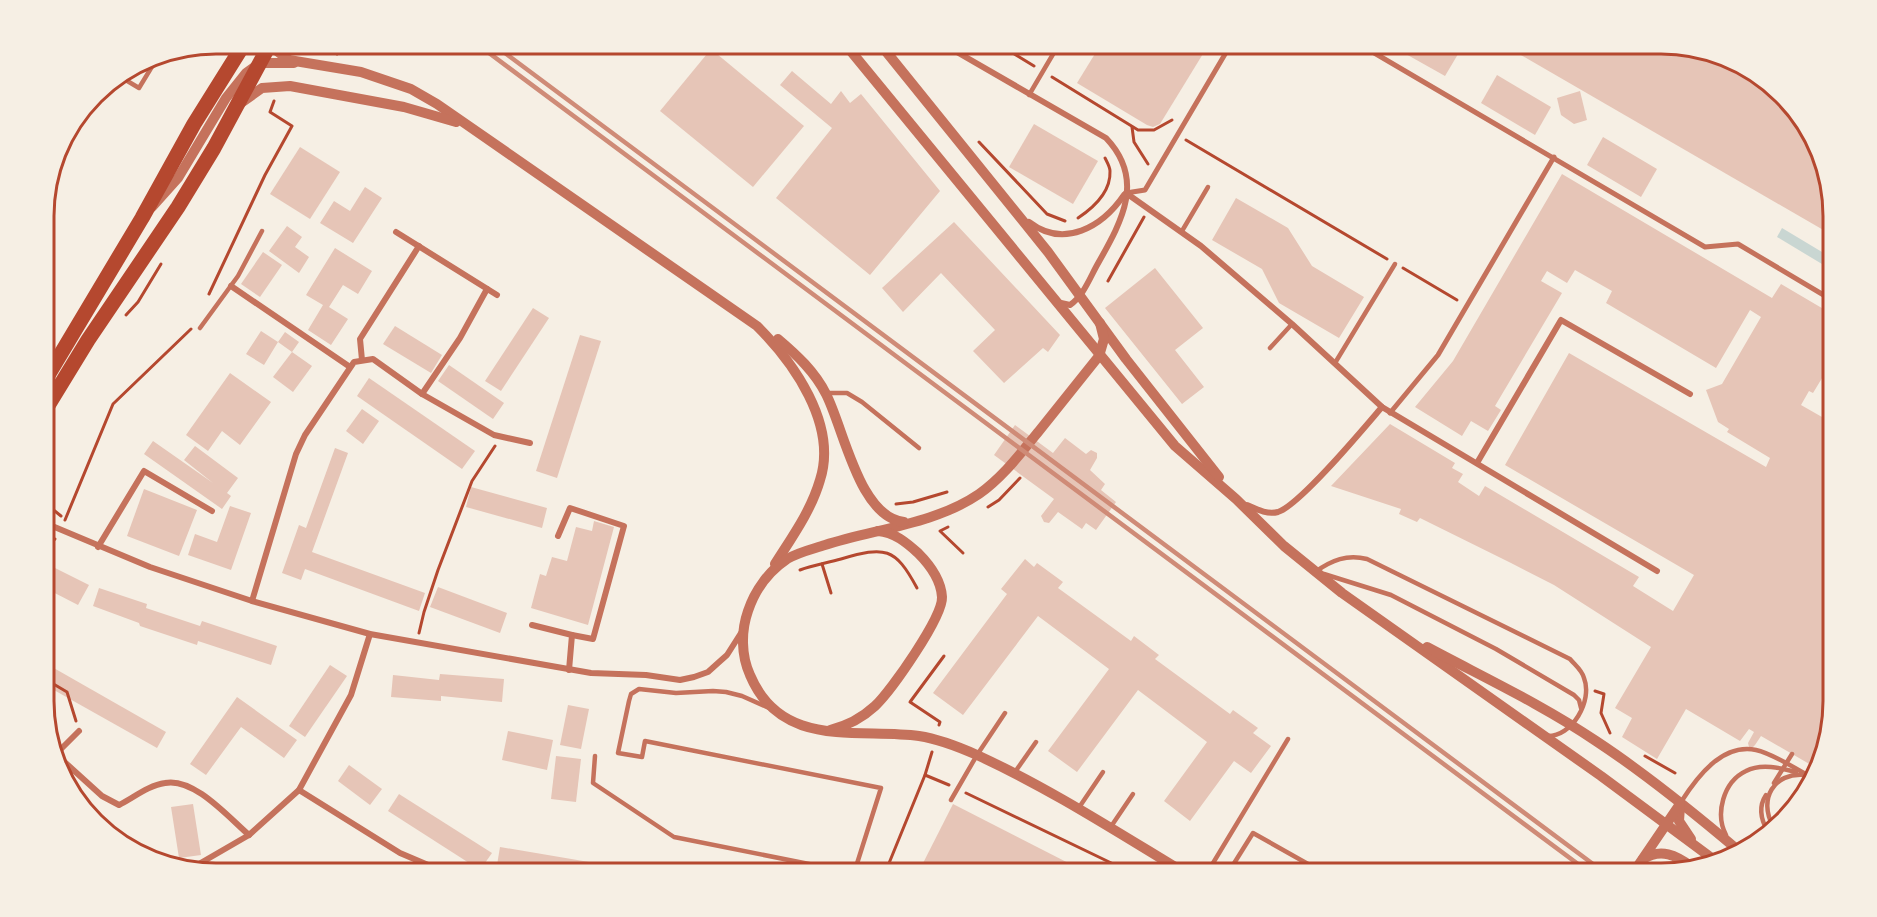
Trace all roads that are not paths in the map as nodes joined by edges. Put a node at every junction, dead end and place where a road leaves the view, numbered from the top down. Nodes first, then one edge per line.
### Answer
1 (238, 54) edge
2 (265, 54) edge
3 (280, 54) edge
4 (853, 54) edge
5 (888, 54) edge
6 (960, 54) edge
7 (1053, 54) edge
8 (1225, 54) edge
9 (1376, 54) edge
10 (297, 62) junction
11 (260, 63) junction
12 (151, 68) edge
13 (126, 81) edge
14 (1029, 94) junction
15 (237, 106) junction
16 (478, 133) junction
17 (1554, 158) junction
18 (1208, 187) dead end
19 (1126, 193) junction
20 (1016, 212) junction
21 (142, 218) junction
22 (262, 231) dead end
23 (1182, 231) junction
24 (396, 232) dead end
25 (419, 246) junction
26 (1395, 264) road end
27 (231, 286) junction
28 (487, 289) junction
29 (1049, 295) junction
30 (1823, 295) edge
31 (497, 296) dead end
32 (1080, 296) junction
33 (1100, 323) junction
34 (1292, 324) junction
35 (757, 326) junction
36 (197, 327) road end
37 (1270, 348) dead end
38 (1099, 356) junction
39 (1126, 359) junction
40 (362, 360) junction
41 (1335, 363) junction
42 (54, 365) edge
43 (350, 367) junction
44 (825, 393) junction
45 (1690, 393) dead end
46 (422, 394) junction
47 (54, 396) edge
48 (1382, 407) junction
49 (1390, 412) junction
50 (530, 443) dead end
51 (919, 448) dead end
52 (1477, 463) junction
53 (1236, 498) junction
54 (212, 511) dead end
55 (911, 522) junction
56 (56, 526) edge
57 (871, 531) junction
58 (558, 536) dead end
59 (98, 547) junction
60 (1657, 571) dead end
61 (1315, 572) junction
62 (767, 577) junction
63 (252, 601) junction
64 (532, 625) dead end
65 (1389, 627) junction
66 (743, 630) junction
67 (370, 634) junction
68 (572, 635) junction
69 (569, 670) junction
70 (1581, 709) junction
71 (1005, 712) dead end
72 (779, 713) junction
73 (1572, 725) junction
74 (79, 731) road end
75 (824, 732) junction
76 (1536, 732) junction
77 (1288, 739) dead end
78 (1036, 742) dead end
79 (62, 750) edge
80 (1792, 754) dead end
81 (977, 755) junction
82 (596, 756) dead end
83 (66, 762) edge
84 (1102, 772) dead end
85 (1013, 774) junction
86 (1805, 774) edge
87 (1805, 774) edge
88 (1805, 775) edge
89 (298, 790) junction
90 (1133, 794) dead end
91 (951, 800) dead end
92 (1680, 804) junction
93 (1078, 808) junction
94 (1771, 820) edge
95 (1666, 825) junction
96 (1765, 825) edge
97 (1110, 828) junction
98 (249, 835) junction
99 (1734, 845) edge
100 (1733, 846) edge
101 (1708, 856) edge
102 (1643, 859) junction
103 (1683, 861) edge
104 (202, 862) edge
105 (422, 863) edge
106 (804, 863) edge
107 (857, 863) edge
108 (1168, 863) edge
109 (1214, 863) edge
110 (1233, 863) edge
111 (1307, 863) edge
112 (1640, 863) edge

1 - 21 main road
2 - 11 main road
3 - 10 street
4 - 29 street
5 - 20 street
6 - 14 street
7 - 14 lane
8 - 19 street
9 - 17 street
10 - 11 street
10 - 16 street
11 - 15 main road
11 - 21 street
12 - 13 lane
14 - 19 street
15 - 16 street
15 - 47 main road
16 - 35 street
17 - 30 street
17 - 49 street
18 - 23 lane
19 - 20 street
19 - 23 street
19 - 32 street
20 - 32 street
21 - 42 main road
22 - 27 lane
23 - 34 street
24 - 25 street
25 - 28 street
25 - 40 street
26 - 41 lane
27 - 36 lane
27 - 43 street
28 - 31 street
28 - 46 street
29 - 32 street
29 - 38 street
32 - 33 street
33 - 38 street
33 - 39 street
34 - 37 lane
34 - 41 street
35 - 44 street
35 - 62 street
38 - 39 street
38 - 53 street
38 - 55 street
39 - 53 street
40 - 43 street
40 - 46 street
41 - 48 street
43 - 63 street
44 - 51 lane
44 - 55 street
45 - 52 street
46 - 50 street
48 - 49 street
48 - 53 street
49 - 52 street
52 - 60 street
53 - 61 street
54 - 59 street
55 - 57 street
56 - 59 street
57 - 62 street
57 - 75 street
58 - 68 street
59 - 63 street
61 - 65 street
61 - 70 lane
61 - 70 lane
62 - 66 street
63 - 67 street
64 - 68 street
65 - 73 street
65 - 76 street
66 - 69 street
66 - 72 street
67 - 69 street
67 - 89 street
68 - 69 street
70 - 73 lane
71 - 81 lane
72 - 75 street
72 - 107 lane
73 - 76 lane
73 - 92 street
74 - 79 street
75 - 81 street
76 - 95 street
77 - 109 lane
78 - 85 lane
80 - 96 lane
81 - 85 street
81 - 91 lane
82 - 106 lane
83 - 98 street
84 - 93 lane
85 - 93 street
86 - 92 lane
87 - 99 lane
88 - 94 lane
89 - 98 street
89 - 105 street
90 - 97 lane
92 - 95 street
92 - 100 street
92 - 101 street
93 - 97 street
95 - 101 street
95 - 102 street
97 - 108 street
98 - 104 street
102 - 103 street
102 - 112 street
110 - 111 lane

